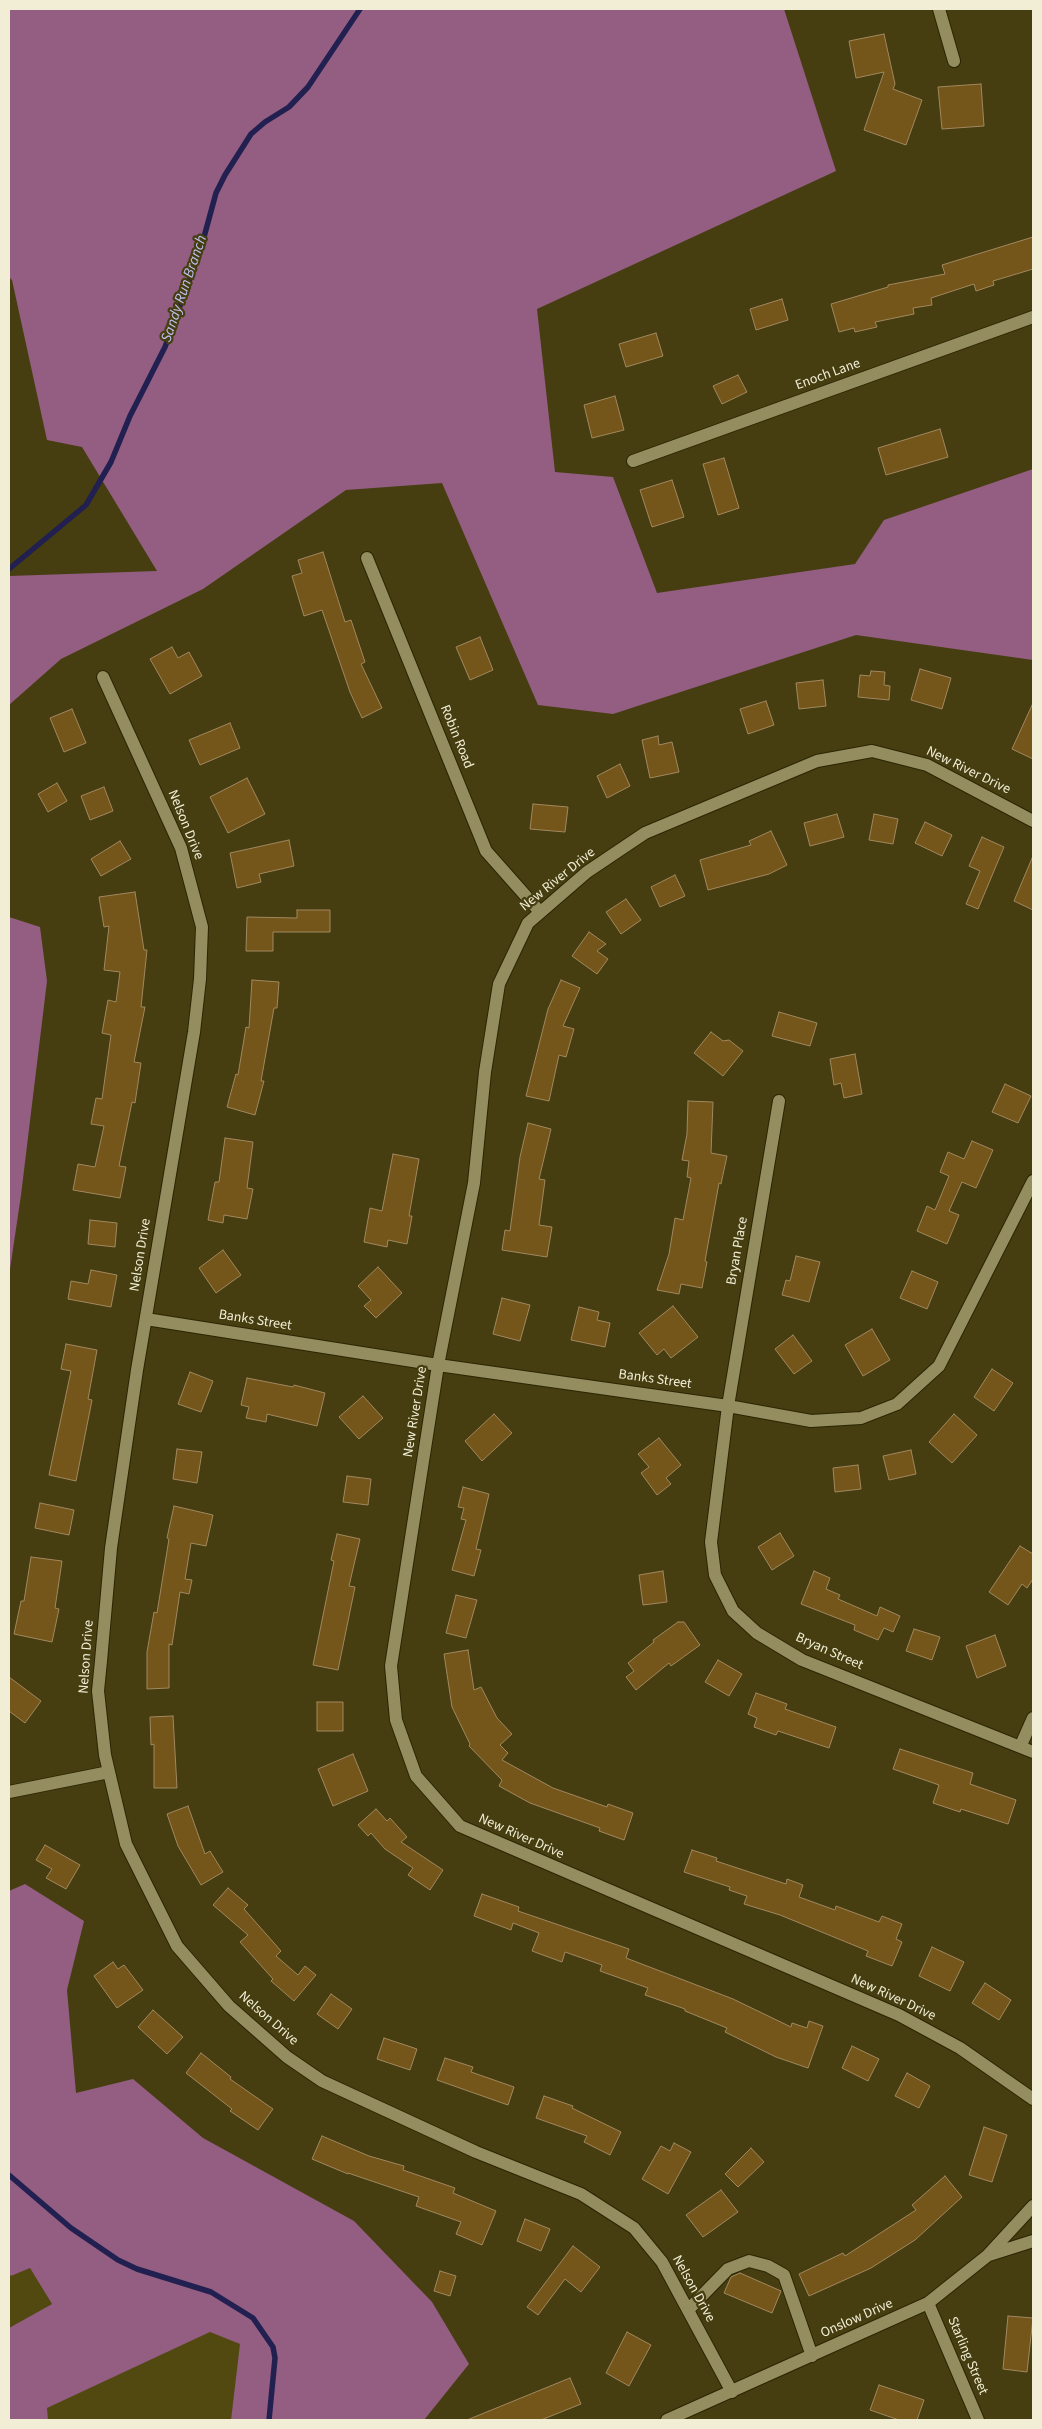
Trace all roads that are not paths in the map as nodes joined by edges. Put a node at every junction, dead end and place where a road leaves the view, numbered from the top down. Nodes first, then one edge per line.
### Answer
1 (939, 9) edge
2 (954, 61) dead end
3 (1033, 318) edge
4 (633, 461) dead end
5 (367, 558) dead end
6 (103, 677) dead end
7 (1033, 821) edge
8 (540, 912) junction
9 (779, 1101) dead end
10 (1033, 1181) edge
11 (146, 1318) junction
12 (438, 1365) junction
13 (728, 1406) junction
14 (1033, 1718) edge
15 (1021, 1745) junction
16 (1033, 1752) edge
17 (109, 1772) junction
18 (9, 1792) edge
19 (1033, 2099) edge
20 (1033, 2206) edge
21 (1033, 2240) edge
22 (987, 2256) junction
23 (928, 2303) junction
24 (688, 2310) junction
25 (812, 2356) junction
26 (732, 2392) junction
27 (667, 2420) edge
28 (978, 2420) edge

1 - 2 street
3 - 4 street, Enoch Lane
5 - 8 street, Robin Road
6 - 11 street, Nelson Drive
7 - 8 street, New River Drive
8 - 12 street, New River Drive
9 - 13 street, Bryan Place
10 - 13 street, Banks Street
11 - 12 street, Banks Street
11 - 17 street, Nelson Drive
12 - 13 street, Banks Street
12 - 19 street, New River Drive
13 - 15 street, Bryan Street
14 - 15 street
15 - 16 street, Bryan Street
17 - 18 street
17 - 24 street, Nelson Drive
20 - 22 street, Onslow Drive
21 - 22 street
22 - 23 street, Onslow Drive
23 - 25 street, Onslow Drive
23 - 28 street, Starling Street
24 - 25 street
24 - 26 street, Nelson Drive
25 - 26 street, Onslow Drive
26 - 27 street, Onslow Drive

